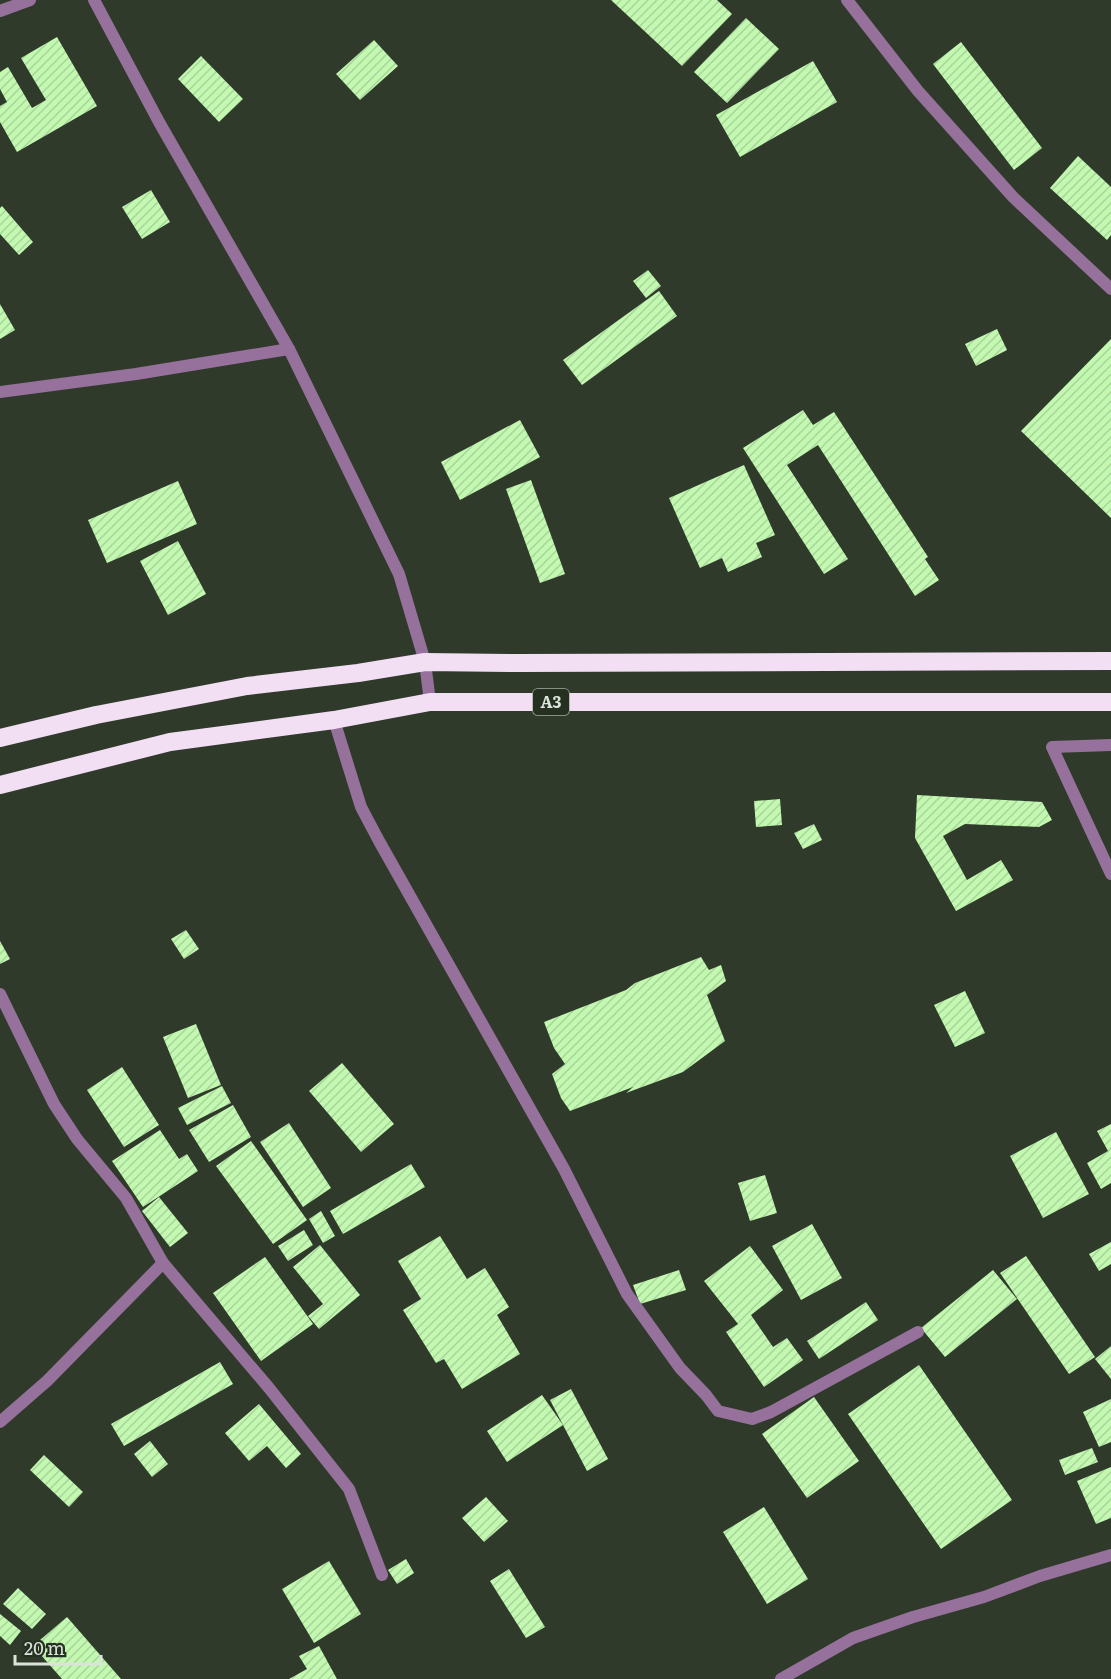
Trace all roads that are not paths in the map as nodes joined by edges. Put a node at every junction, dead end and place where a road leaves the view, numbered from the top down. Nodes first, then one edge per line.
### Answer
1 (30, 0) edge
2 (94, 0) edge
3 (847, 0) edge
4 (0, 11) edge
5 (1111, 289) edge
6 (289, 349) junction
7 (0, 392) edge
8 (1111, 661) edge
9 (425, 662) junction
10 (430, 702) junction
11 (1111, 702) edge
12 (334, 720) junction
13 (0, 738) edge
14 (1111, 745) edge
15 (0, 785) edge
16 (1111, 874) edge
17 (0, 994) edge
18 (163, 1263) junction
19 (918, 1332) dead end
20 (0, 1422) edge
21 (1111, 1555) edge
22 (382, 1575) dead end
23 (782, 1679) edge

1 - 4 street
2 - 6 street
3 - 5 street
6 - 7 street
6 - 9 street
8 - 9 highway, A3
9 - 10 street
9 - 13 highway, A3
10 - 11 highway, A3
10 - 12 highway, A3
12 - 15 highway, A3
12 - 19 street
14 - 16 street
17 - 18 street
18 - 20 street
18 - 22 street
21 - 23 street

